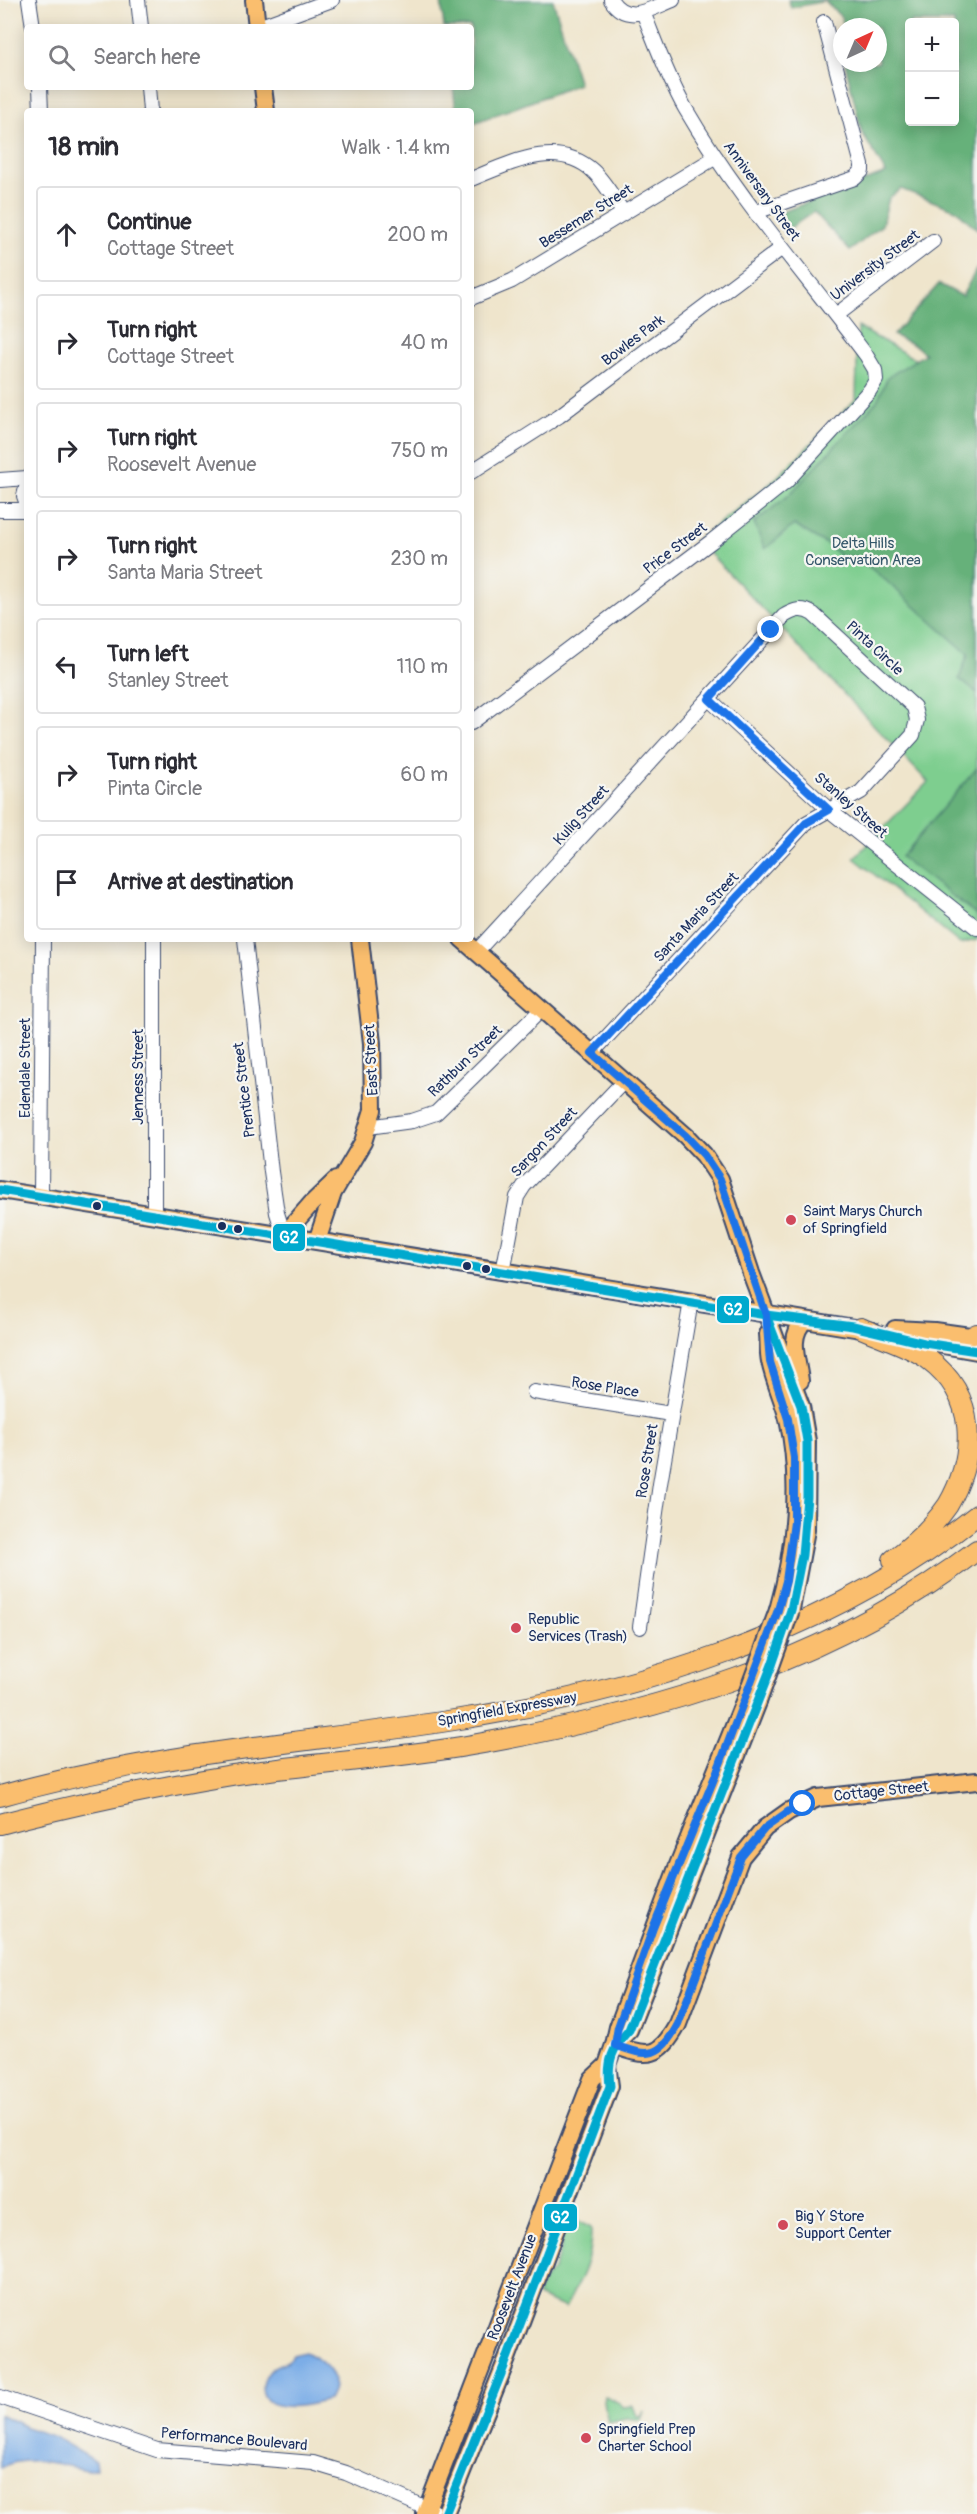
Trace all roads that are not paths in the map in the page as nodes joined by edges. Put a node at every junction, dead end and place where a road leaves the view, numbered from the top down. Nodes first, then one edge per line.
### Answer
1 (29, 0) edge
2 (138, 0) edge
3 (254, 0) edge
4 (332, 0) edge
5 (610, 0) edge
6 (673, 0) edge
7 (643, 12) junction
8 (824, 22) dead end
9 (33, 24) edge
10 (141, 24) edge
11 (257, 24) edge
12 (265, 24) edge
13 (40, 90) edge
14 (148, 90) edge
15 (263, 90) edge
16 (41, 108) edge
17 (150, 108) edge
18 (266, 108) edge
19 (716, 157) junction
20 (474, 178) edge
21 (623, 212) junction
22 (756, 212) junction
23 (933, 241) dead end
24 (782, 248) junction
25 (474, 297) edge
26 (836, 315) junction
27 (876, 376) joint
28 (500, 454) junction
29 (474, 463) edge
30 (474, 470) edge
31 (24, 478) edge
32 (0, 480) edge
33 (0, 510) edge
34 (24, 510) edge
35 (709, 699) junction
36 (474, 721) edge
37 (829, 810) junction
38 (977, 928) edge
39 (43, 942) edge
40 (154, 942) edge
41 (245, 942) edge
42 (360, 942) edge
43 (465, 942) edge
44 (476, 952) junction
45 (542, 1009) junction
46 (592, 1053) junction
47 (624, 1081) junction
48 (368, 1127) junction
49 (344, 1174) junction
50 (0, 1190) edge
51 (41, 1197) junction
52 (154, 1214) junction
53 (284, 1235) junction
54 (317, 1241) junction
55 (503, 1272) junction
56 (691, 1301) junction
57 (766, 1315) junction
58 (805, 1320) junction
59 (861, 1328) junction
60 (976, 1340) edge
61 (534, 1392) dead end
62 (801, 1406) junction
63 (671, 1414) junction
64 (977, 1515) edge
65 (977, 1550) edge
66 (977, 1562) edge
67 (935, 1580) junction
68 (785, 1610) junction
69 (823, 1611) junction
70 (640, 1627) dead end
71 (752, 1698) junction
72 (977, 1781) edge
73 (0, 1796) edge
74 (713, 1798) junction
75 (0, 1824) edge
76 (615, 2045) junction
77 (607, 2065) junction
78 (544, 2203) junction
79 (563, 2210) junction
80 (509, 2293) junction
81 (528, 2300) junction
82 (0, 2397) edge
83 (431, 2512) edge
84 (445, 2514) edge

1 - 9 street
2 - 10 street
3 - 11 main road
4 - 12 street
5 - 7 street
6 - 7 street
7 - 19 street, Anniversary Street
8 - 22 street
13 - 16 street
14 - 17 street
15 - 18 main road
19 - 21 street, Bessemer Street
19 - 22 street, Anniversary Street
20 - 21 street
21 - 25 street, Bessemer Street
22 - 24 street, Anniversary Street
23 - 26 street, University Street
24 - 26 street, Anniversary Street
24 - 28 street, Bowles Park
26 - 27 street, Anniversary Street
27 - 36 street, Price Street
28 - 29 street, Bowles Park
28 - 30 street, Bowles Park
31 - 32 street
33 - 34 street
35 - 37 street, Stanley Street
35 - 37 street, Pinta Circle
35 - 44 street, Kulig Street
37 - 38 street, Stanley Street
37 - 46 street, Santa Maria Street
39 - 51 street, Edendale Street
40 - 52 street, Jenness Street
41 - 53 street, Prentice Street
42 - 48 main road, East Street
43 - 44 main road, Roosevelt Avenue
44 - 45 main road, Roosevelt Avenue
45 - 46 main road, Roosevelt Avenue
45 - 48 street, Rathbun Street
46 - 47 main road, Roosevelt Avenue
47 - 55 street, Sargon Street
47 - 57 main road, Roosevelt Avenue
48 - 49 main road, East Street
49 - 53 main road, East Street
49 - 54 main road, East Street
50 - 51 main road
51 - 52 main road
52 - 53 main road
53 - 54 main road
54 - 55 main road
55 - 56 main road
56 - 57 main road
56 - 63 street, Rose Street
57 - 58 main road
57 - 62 main road, Roosevelt Avenue
57 - 68 main road, Roosevelt Avenue
58 - 59 main road
58 - 62 main road
59 - 60 main road
59 - 69 highway
61 - 63 street, Rose Place
62 - 68 main road, Roosevelt Avenue
63 - 70 street, Rose Street
64 - 69 highway, Springfield Expressway
65 - 67 highway, Springfield Expressway
66 - 67 highway
67 - 75 highway, Springfield Expressway
68 - 71 main road, Roosevelt Avenue, bridge
69 - 73 highway, Springfield Expressway
71 - 74 main road, Roosevelt Avenue
71 - 74 main road, Roosevelt Avenue
72 - 76 main road, Cottage Street
74 - 76 main road, Roosevelt Avenue
76 - 77 main road, Roosevelt Avenue
77 - 78 main road, Roosevelt Avenue
77 - 79 main road, Roosevelt Avenue
78 - 79 main road
78 - 80 main road, Roosevelt Avenue
79 - 81 main road, Roosevelt Avenue
80 - 81 main road
80 - 83 main road, Roosevelt Avenue
81 - 84 main road, Roosevelt Avenue
82 - 83 street, Performance Boulevard

